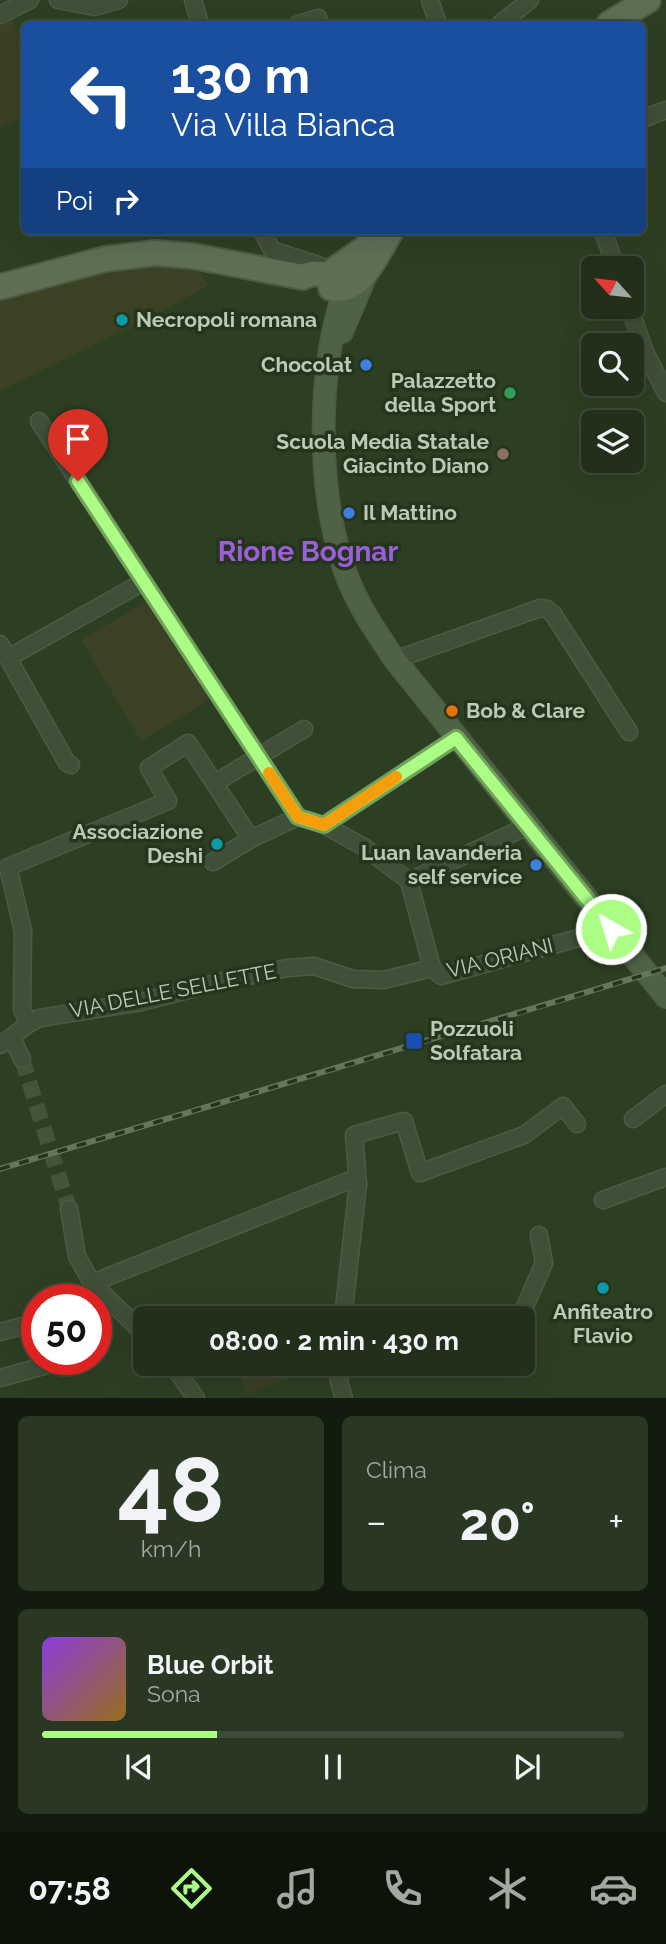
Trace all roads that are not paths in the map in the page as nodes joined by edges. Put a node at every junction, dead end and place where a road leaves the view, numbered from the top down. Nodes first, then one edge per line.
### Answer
1 (30, 0) edge
2 (58, 0) edge
3 (120, 0) edge
4 (193, 0) edge
5 (430, 0) edge
6 (530, 0) edge
7 (648, 0) edge
8 (75, 2) edge
9 (0, 15) edge
10 (199, 21) edge
11 (438, 21) edge
12 (504, 21) edge
13 (613, 21) edge
14 (666, 110) edge
15 (646, 118) edge
16 (263, 235) edge
17 (387, 235) edge
18 (604, 235) edge
19 (372, 249) edge
20 (611, 256) edge
21 (323, 281) junction
22 (0, 287) edge
23 (634, 319) edge
24 (340, 321) junction
25 (666, 393) edge
26 (39, 421) dead end
27 (143, 582) junction
28 (4, 651) edge
29 (395, 660) junction
30 (304, 729) dead end
31 (629, 732) dead end
32 (456, 738) junction
33 (258, 757) junction
34 (71, 765) dead end
35 (215, 783) junction
36 (298, 817) junction
37 (324, 825) junction
38 (528, 826) junction
39 (251, 839) junction
40 (213, 862) dead end
41 (410, 881) junction
42 (611, 929) junction
43 (432, 968) junction
44 (666, 997) edge
45 (27, 1022) junction
46 (6, 1041) edge
47 (22, 1059) tunnel mouth
48 (666, 1094) edge
49 (634, 1119) dead end
50 (577, 1124) dead end
51 (666, 1177) edge
52 (358, 1184) junction
53 (603, 1200) dead end
54 (69, 1209) tunnel mouth
55 (539, 1235) dead end
56 (92, 1283) junction
57 (345, 1306) edge
58 (525, 1306) edge
59 (133, 1323) edge
60 (21, 1326) edge
61 (0, 1332) edge
62 (21, 1372) edge
63 (180, 1376) edge
64 (339, 1376) edge
65 (0, 1378) edge
66 (196, 1398) edge
67 (344, 1398) edge

1 - 9 street
2 - 8 street
3 - 8 street
4 - 10 street
5 - 11 street
6 - 12 street
7 - 13 main road
14 - 15 street
16 - 21 street
17 - 19 main road
18 - 20 street
19 - 21 main road
19 - 24 main road
21 - 22 main road
21 - 24 main road
23 - 25 street
24 - 29 main road
26 - 27 street
27 - 28 street
27 - 33 street
28 - 34 street
29 - 31 street
29 - 32 main road
30 - 33 street
32 - 37 street
32 - 38 main road
33 - 35 street
33 - 36 street
35 - 39 street
35 - 45 street
36 - 37 street
36 - 39 street
37 - 41 street
38 - 41 street
38 - 42 main road
39 - 40 street
41 - 43 street
42 - 43 street, VIA ORIANI
42 - 44 main road
43 - 45 street, VIA DELLE SELLETTE
45 - 46 street
46 - 47 street
48 - 49 street
50 - 52 street
51 - 53 street
52 - 56 street
52 - 57 street
54 - 56 street
55 - 58 street
56 - 59 street
60 - 61 street
62 - 65 street
63 - 66 street
64 - 67 street

